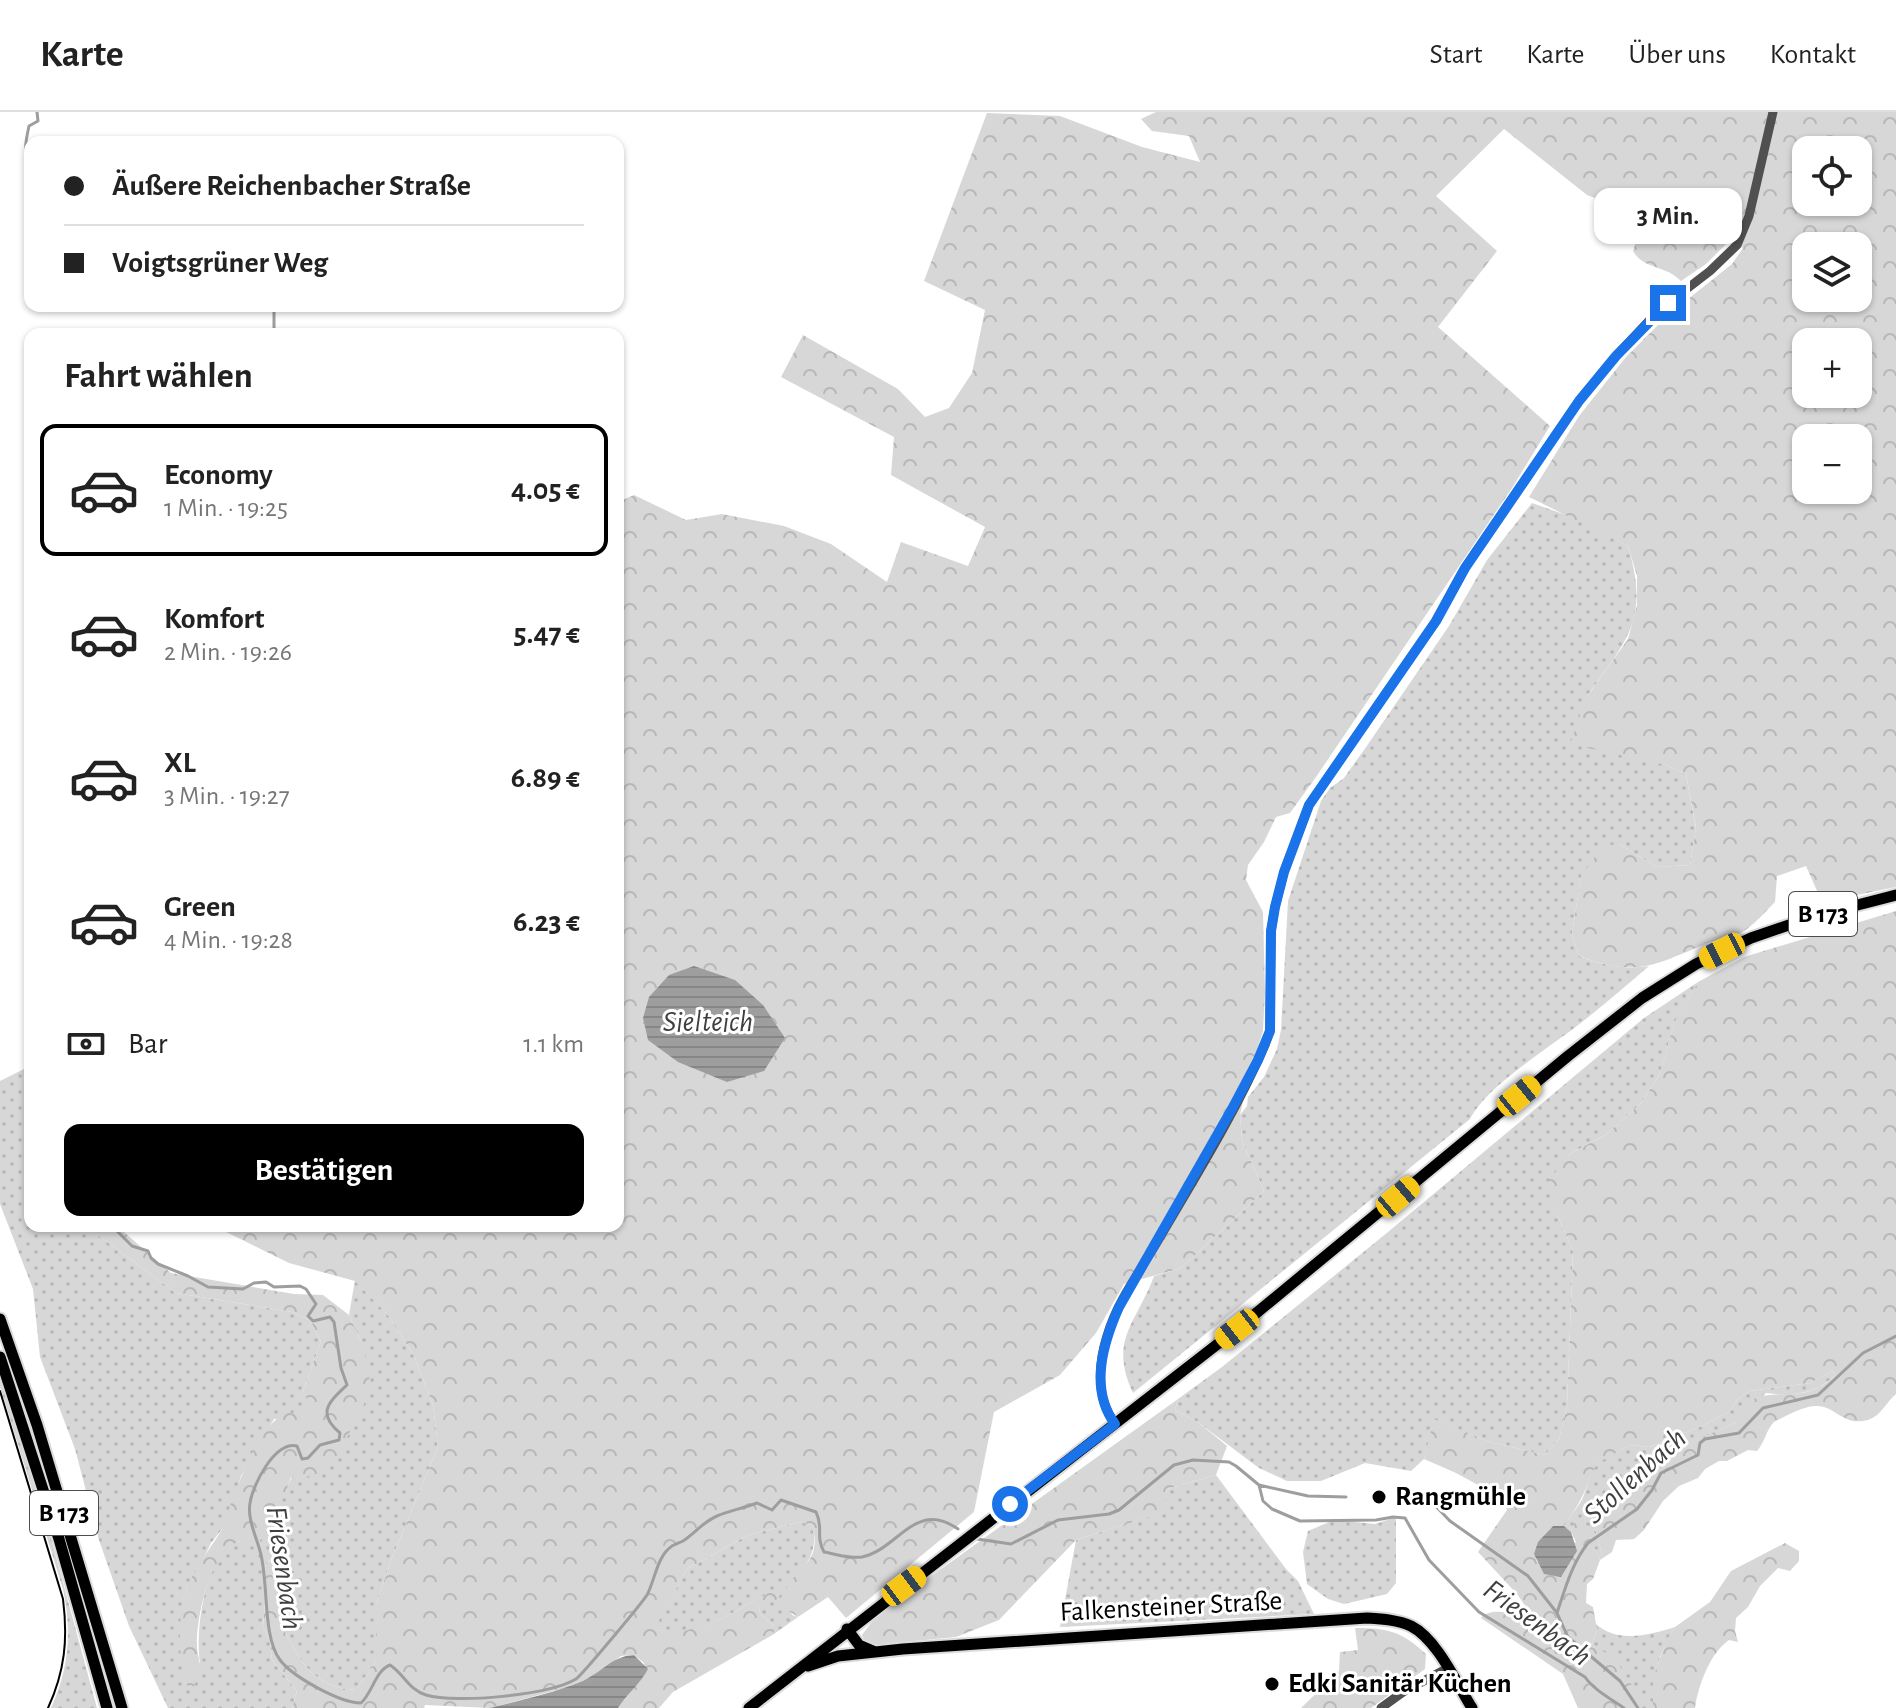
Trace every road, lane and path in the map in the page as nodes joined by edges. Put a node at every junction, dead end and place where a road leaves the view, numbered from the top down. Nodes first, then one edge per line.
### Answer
1 (1773, 112) edge
2 (1896, 895) edge
3 (0, 1319) edge
4 (0, 1357) edge
5 (1115, 1424) junction
6 (847, 1629) junction
7 (837, 1638) junction
8 (875, 1652) junction
9 (852, 1655) junction
10 (1448, 1668) junction
11 (796, 1671) junction
12 (107, 1708) edge
13 (122, 1708) edge
14 (749, 1708) edge
15 (1381, 1708) edge
16 (1472, 1708) edge

1 - 5 street
2 - 5 main road, B 173
3 - 13 main road, B 173
4 - 12 main road, B 173
5 - 6 main road, B 173
6 - 7 main road, B 173
6 - 8 main road
7 - 9 main road
7 - 11 main road, B 173
8 - 9 main road, Falkensteiner Straße
8 - 10 main road, Falkensteiner Straße
9 - 11 main road, Falkensteiner Straße
10 - 15 street
10 - 16 main road, Falkensteiner Straße
11 - 14 main road, B 173

